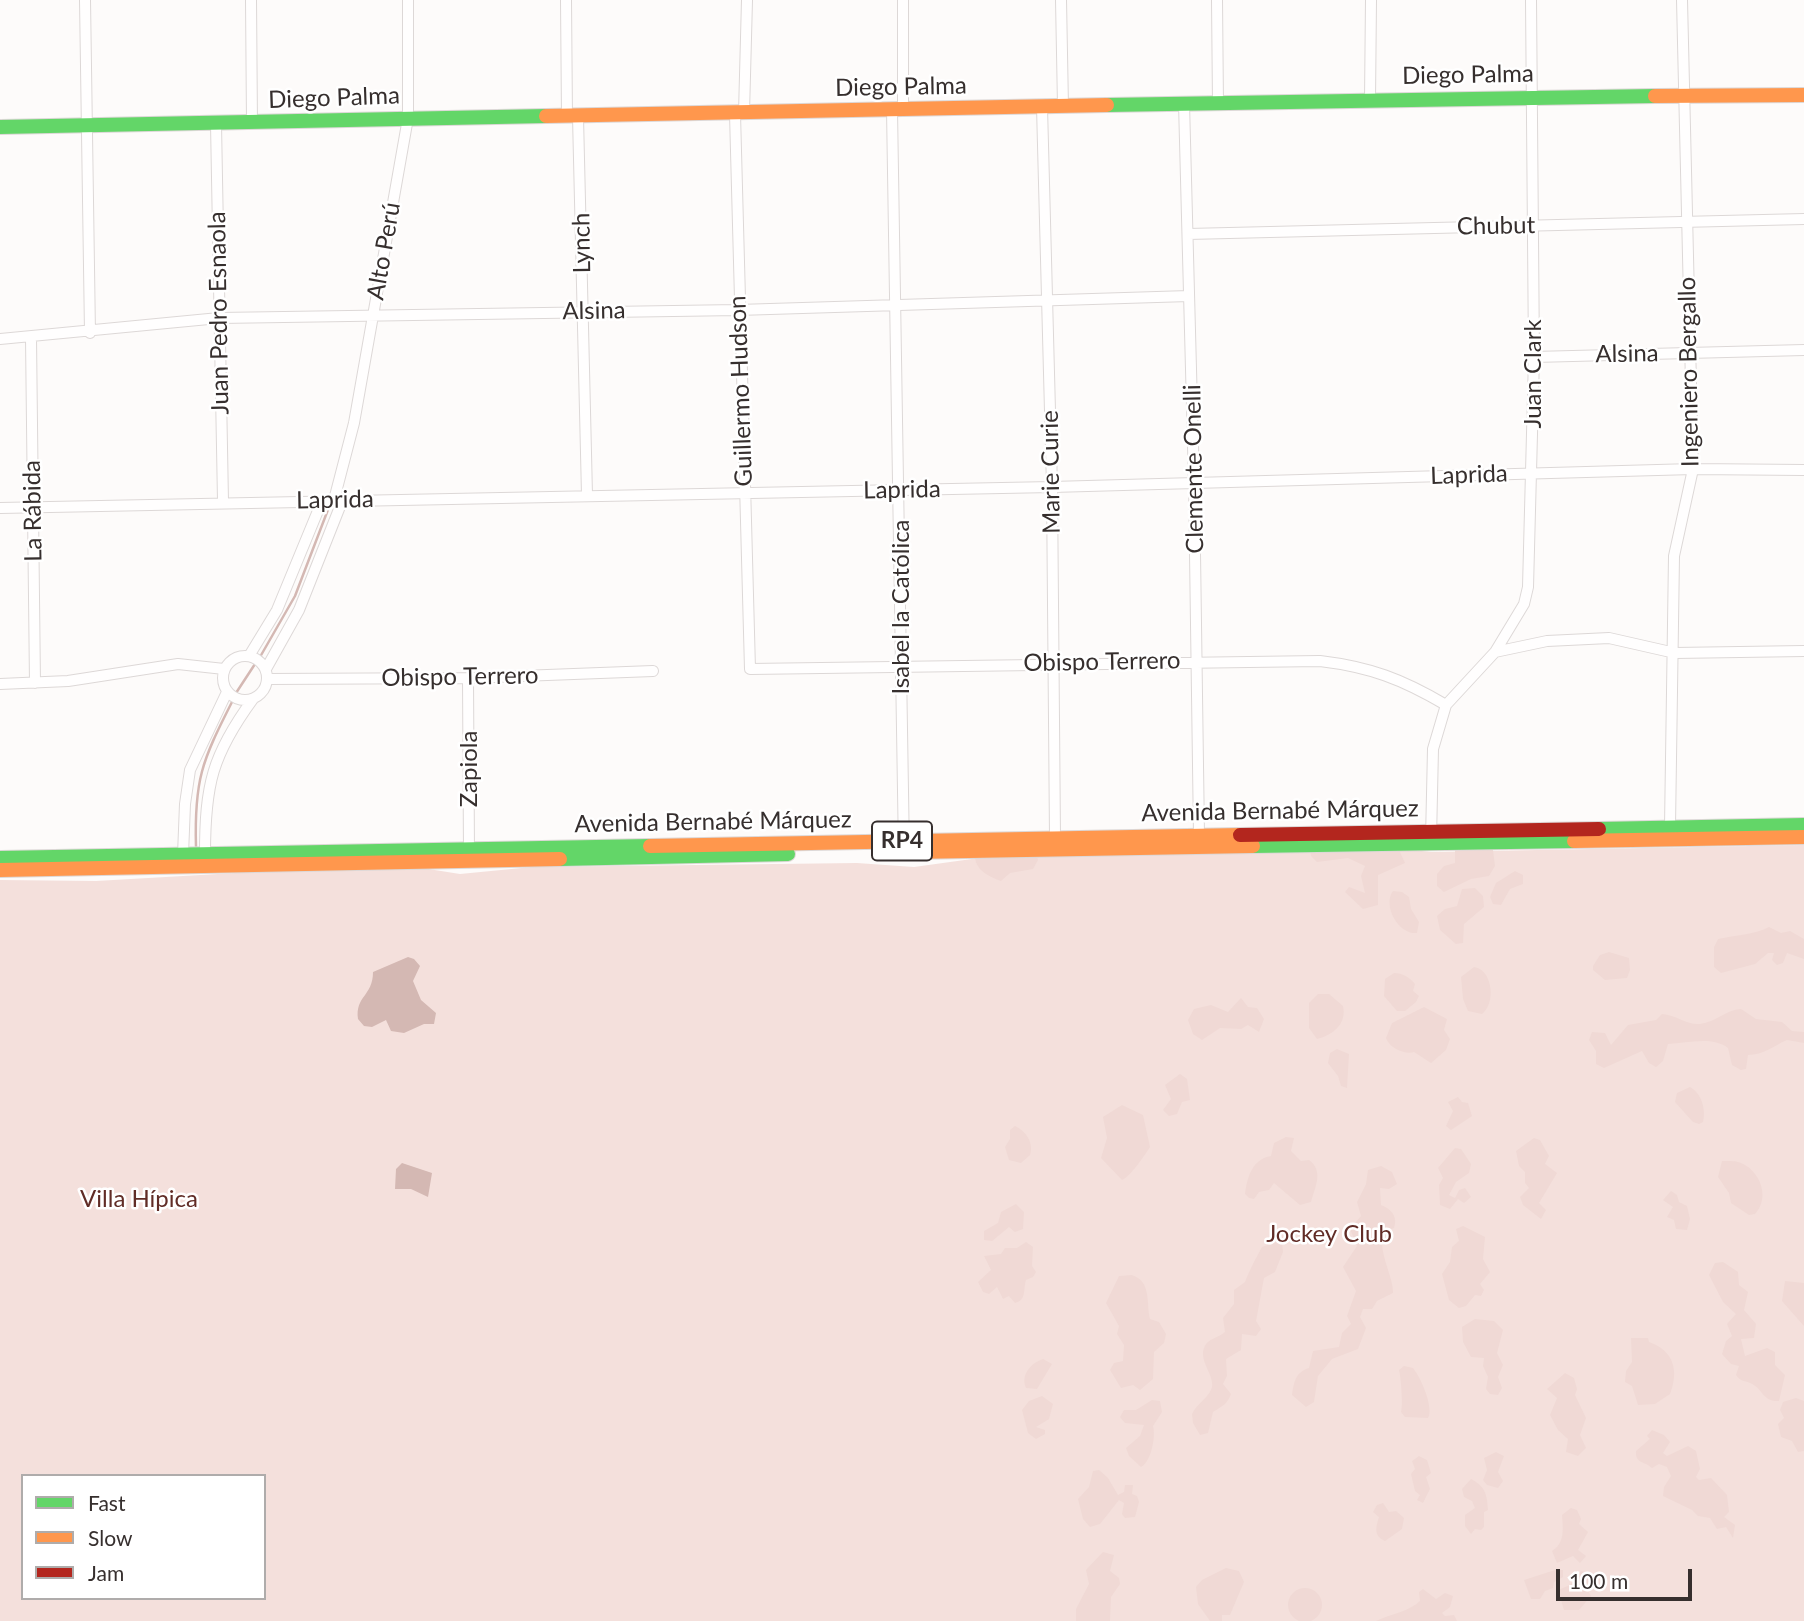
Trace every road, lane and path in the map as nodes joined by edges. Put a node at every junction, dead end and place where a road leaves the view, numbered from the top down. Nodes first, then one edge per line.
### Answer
1 (85, 0) edge
2 (251, 0) edge
3 (408, 0) edge
4 (566, 0) edge
5 (747, 0) edge
6 (903, 0) edge
7 (1061, 0) edge
8 (1217, 0) edge
9 (1371, 0) edge
10 (1531, 0) edge
11 (1682, 0) edge
12 (1682, 95) junction
13 (1804, 95) edge
14 (1530, 96) junction
15 (1370, 100) junction
16 (1184, 103) junction
17 (1218, 104) junction
18 (1042, 107) junction
19 (1063, 107) junction
20 (897, 110) junction
21 (739, 113) junction
22 (573, 117) junction
23 (408, 118) junction
24 (252, 123) junction
25 (216, 124) junction
26 (85, 125) junction
27 (0, 127) edge
28 (1804, 219) edge
29 (1685, 222) junction
30 (1532, 226) junction
31 (1188, 234) junction
32 (1189, 296) junction
33 (1047, 302) junction
34 (897, 306) junction
35 (738, 310) junction
36 (583, 311) junction
37 (372, 315) junction
38 (219, 318) junction
39 (90, 333) junction
40 (0, 338) edge
41 (31, 338) junction
42 (1804, 350) edge
43 (1692, 353) junction
44 (1534, 357) junction
45 (1693, 469) junction
46 (1804, 470) edge
47 (1533, 473) junction
48 (1195, 483) junction
49 (1052, 487) junction
50 (901, 490) junction
51 (744, 492) junction
52 (587, 495) junction
53 (339, 500) junction
54 (223, 501) junction
55 (322, 501) junction
56 (33, 507) junction
57 (0, 508) edge
58 (1804, 651) edge
59 (1495, 652) junction
60 (1675, 653) junction
61 (250, 656) junction
62 (1198, 661) junction
63 (1054, 663) junction
64 (900, 665) junction
65 (223, 669) junction
66 (750, 669) joint
67 (653, 671) dead end
68 (266, 674) junction
69 (468, 678) junction
70 (35, 683) junction
71 (0, 684) edge
72 (227, 692) junction
73 (253, 699) junction
74 (1446, 705) junction
75 (1804, 825) edge
76 (1670, 826) junction
77 (1199, 835) junction
78 (1055, 837) junction
79 (1431, 837) junction
80 (1804, 837) edge
81 (904, 847) junction
82 (205, 854) junction
83 (183, 855) junction
84 (469, 855) junction
85 (0, 858) edge
86 (0, 870) edge

1 - 26 street
2 - 24 street
3 - 23 street, Alto Perú
4 - 22 street, Lynch
5 - 21 street, Guillermo Hudson
6 - 20 street, Isabel la Católica
7 - 19 street
8 - 17 street
9 - 15 street
10 - 14 street, Juan Clark
11 - 12 street, Ingeniero Bergallo
12 - 13 main road, Diego Palma
12 - 14 main road, Diego Palma
12 - 29 street, Ingeniero Bergallo
14 - 15 main road, Diego Palma
14 - 30 street, Juan Clark
15 - 17 main road, Diego Palma
16 - 17 main road, Diego Palma
16 - 19 main road, Diego Palma
16 - 31 street, Clemente Onelli
18 - 19 main road, Diego Palma
18 - 20 main road, Diego Palma
18 - 33 street, Marie Curie
20 - 21 main road, Diego Palma
20 - 34 street, Isabel la Católica
21 - 22 main road, Diego Palma
21 - 35 street, Guillermo Hudson
22 - 23 main road, Diego Palma
22 - 36 street, Lynch
23 - 24 main road, Diego Palma
23 - 37 street, Alto Perú
24 - 25 main road, Diego Palma
25 - 26 main road, Diego Palma
25 - 38 street, Juan Pedro Esnaola
26 - 27 main road, Diego Palma
26 - 39 street
28 - 29 street, Chubut
29 - 30 street, Chubut
29 - 43 street, Ingeniero Bergallo
30 - 31 street, Chubut
30 - 44 street, Juan Clark
31 - 32 street, Clemente Onelli
32 - 33 street, Alsina
32 - 48 street, Clemente Onelli
33 - 34 street, Alsina
33 - 49 street, Marie Curie
34 - 35 street, Alsina
34 - 50 street, Isabel la Católica
35 - 36 street, Alsina
35 - 51 street, Guillermo Hudson
36 - 37 street, Alsina
36 - 52 street, Lynch
37 - 38 street, Alsina
37 - 53 street, Alto Perú
38 - 39 street, Alsina
38 - 54 street, Juan Pedro Esnaola
39 - 41 street, Alsina
40 - 41 street, Alsina
41 - 56 street, La Rábida
42 - 43 street, Alsina
43 - 44 street, Alsina
43 - 45 street, Ingeniero Bergallo
44 - 47 street, Juan Clark
45 - 46 street, Laprida
45 - 47 street, Laprida
45 - 60 street, Ingeniero Bergallo
47 - 48 street, Laprida
47 - 59 street, Juan Clark
48 - 49 street, Laprida
48 - 62 street, Clemente Onelli
49 - 50 street, Laprida
49 - 63 street, Marie Curie
50 - 51 street, Laprida
50 - 64 street, Isabel la Católica
51 - 52 street, Laprida
51 - 66 street, Guillermo Hudson
52 - 53 street, Laprida
53 - 55 street, Laprida
53 - 68 street, Alto Perú
54 - 55 street, Laprida
54 - 56 street, Laprida
55 - 61 street
56 - 57 street, Laprida
56 - 70 street, La Rábida
58 - 60 street
59 - 60 street
59 - 74 street, Juan Clark
60 - 76 street, Ingeniero Bergallo
61 - 65 street
61 - 68 street
62 - 63 street, Obispo Terrero
62 - 74 street, Obispo Terrero
62 - 77 street, Clemente Onelli
63 - 64 street, Obispo Terrero
63 - 78 street, Marie Curie
64 - 66 street, Obispo Terrero
64 - 81 street, Isabel la Católica
65 - 70 street
65 - 72 street
67 - 69 street, Obispo Terrero
68 - 69 street, Obispo Terrero
68 - 73 street
69 - 84 street, Zapiola
70 - 71 street
72 - 73 street
72 - 83 street
73 - 82 street
74 - 79 street, Juan Clark
75 - 76 main road, Avenida Bernabé Márquez / RP4
76 - 79 main road, Avenida Bernabé Márquez / RP4
77 - 78 main road, Avenida Bernabé Márquez / RP4
77 - 79 main road, Avenida Bernabé Márquez / RP4
78 - 81 main road, Avenida Bernabé Márquez / RP4
79 - 80 main road, Avenida Bernabé Márquez / RP4
79 - 81 main road, Avenida Bernabé Márquez / RP4
81 - 84 main road, Avenida Bernabé Márquez / RP4
82 - 83 main road, Avenida Bernabé Márquez / RP4
82 - 84 main road, Avenida Bernabé Márquez / RP4
83 - 85 main road, Avenida Bernabé Márquez / RP4
84 - 86 main road, Avenida Bernabé Márquez / RP4

